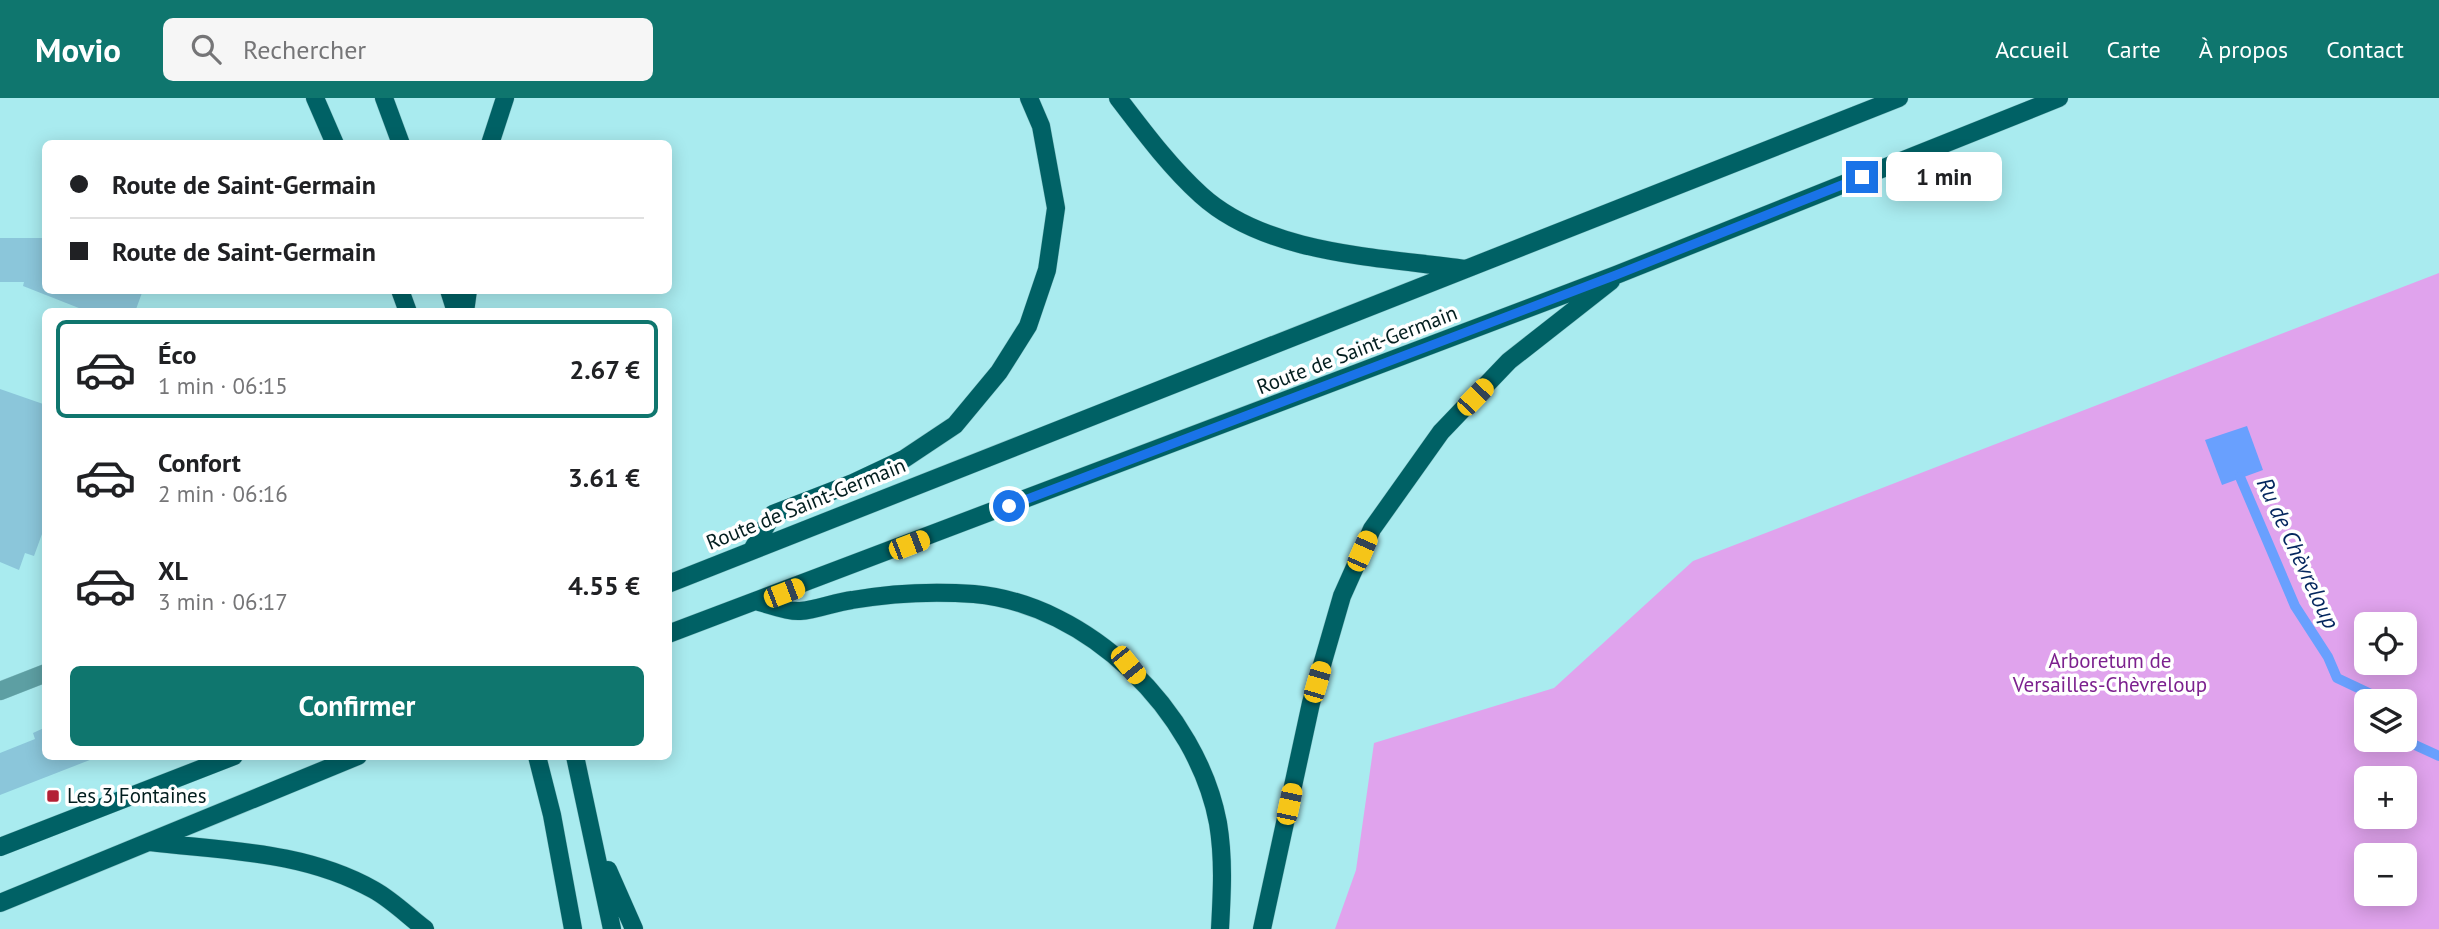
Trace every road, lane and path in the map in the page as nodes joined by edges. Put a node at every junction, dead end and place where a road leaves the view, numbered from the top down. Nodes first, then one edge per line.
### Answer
1 (315, 98) edge
2 (384, 98) edge
3 (505, 98) edge
4 (1029, 98) edge
5 (1118, 98) edge
6 (1899, 98) edge
7 (2059, 98) edge
8 (333, 140) edge
9 (400, 140) edge
10 (491, 140) edge
11 (1465, 269) junction
12 (1616, 275) junction
13 (752, 550) junction
14 (672, 582) edge
15 (759, 602) junction
16 (672, 633) edge
17 (42, 675) edge
18 (0, 691) edge
19 (224, 760) edge
20 (348, 760) edge
21 (538, 760) edge
22 (576, 760) edge
23 (596, 841) junction
24 (147, 842) junction
25 (0, 847) edge
26 (0, 903) edge
27 (425, 929) edge
28 (573, 929) edge
29 (612, 929) edge
30 (634, 929) edge
31 (1220, 929) edge
32 (1262, 929) edge

1 - 8 main road
2 - 9 main road
3 - 10 main road
4 - 13 main road
5 - 11 main road
6 - 11 main road, Route de Saint-Germain
7 - 12 main road, Route de Saint-Germain
11 - 13 main road, Route de Saint-Germain
12 - 15 main road, Route de Saint-Germain
12 - 32 main road
13 - 14 main road, Route de Saint-Germain
15 - 16 main road, Route de Saint-Germain
15 - 31 main road
17 - 18 street
19 - 25 main road
20 - 24 main road
21 - 28 main road
22 - 23 main road
23 - 29 main road
23 - 30 main road
24 - 26 main road
24 - 27 main road

